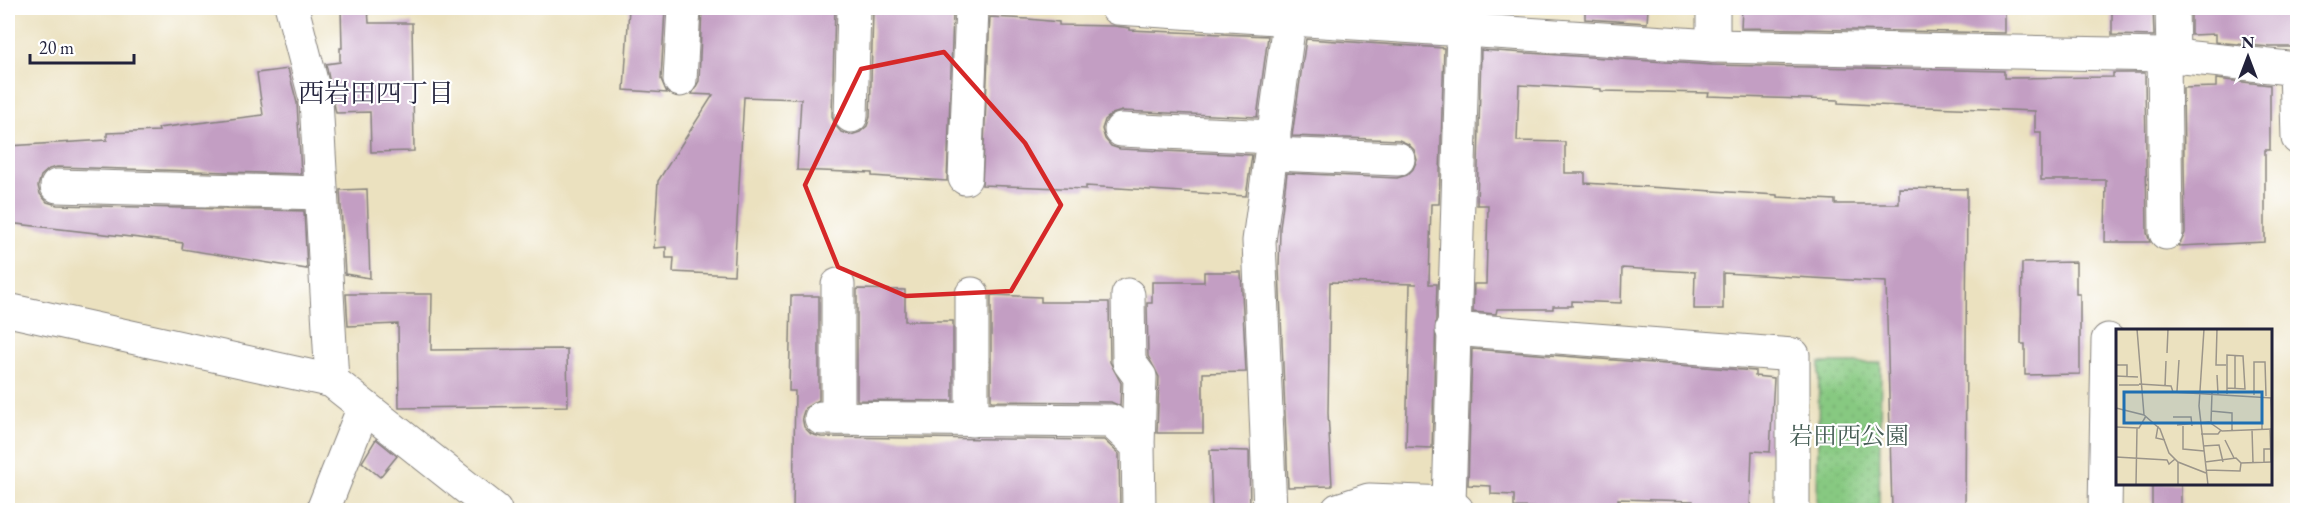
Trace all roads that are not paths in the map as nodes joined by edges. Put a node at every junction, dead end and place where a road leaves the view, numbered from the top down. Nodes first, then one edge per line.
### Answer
1 (292, 8) edge
2 (684, 8) edge
3 (854, 8) edge
4 (972, 8) edge
5 (1117, 8) edge
6 (1713, 8) edge
7 (2172, 8) edge
8 (1291, 13) edge
9 (1560, 22) edge
10 (1463, 30) junction
11 (1713, 46) junction
12 (2168, 55) junction
13 (2297, 69) edge
14 (680, 80) dead end
15 (851, 116) dead end
16 (1121, 130) dead end
17 (2298, 138) edge
18 (1273, 146) junction
19 (1398, 159) dead end
20 (965, 178) dead end
21 (57, 186) dead end
22 (321, 194) junction
23 (2166, 233) dead end
24 (838, 285) dead end
25 (972, 294) dead end
26 (1128, 295) dead end
27 (8, 310) edge
28 (1452, 329) junction
29 (2108, 340) dead end
30 (332, 381) junction
31 (364, 407) junction
32 (972, 420) junction
33 (1138, 446) junction
34 (1438, 506) edge
35 (323, 510) edge
36 (495, 510) edge
37 (1139, 510) edge
38 (1270, 510) edge
39 (1338, 510) edge
40 (1793, 510) edge
41 (2105, 510) edge

1 - 22 street
2 - 14 street
3 - 15 street
4 - 20 street
5 - 8 street
6 - 11 street
7 - 12 street
8 - 10 street
8 - 18 street
9 - 10 street
9 - 11 street
10 - 28 street
11 - 12 street
12 - 13 street
12 - 23 street
13 - 17 street
16 - 18 street
18 - 19 street
18 - 38 street
21 - 22 street
22 - 30 street
24 - 32 street
25 - 32 street
26 - 33 street
27 - 30 street
28 - 34 street
28 - 40 street
29 - 41 street
30 - 31 street
31 - 35 street
31 - 36 street
32 - 33 street
33 - 37 street
34 - 39 street

